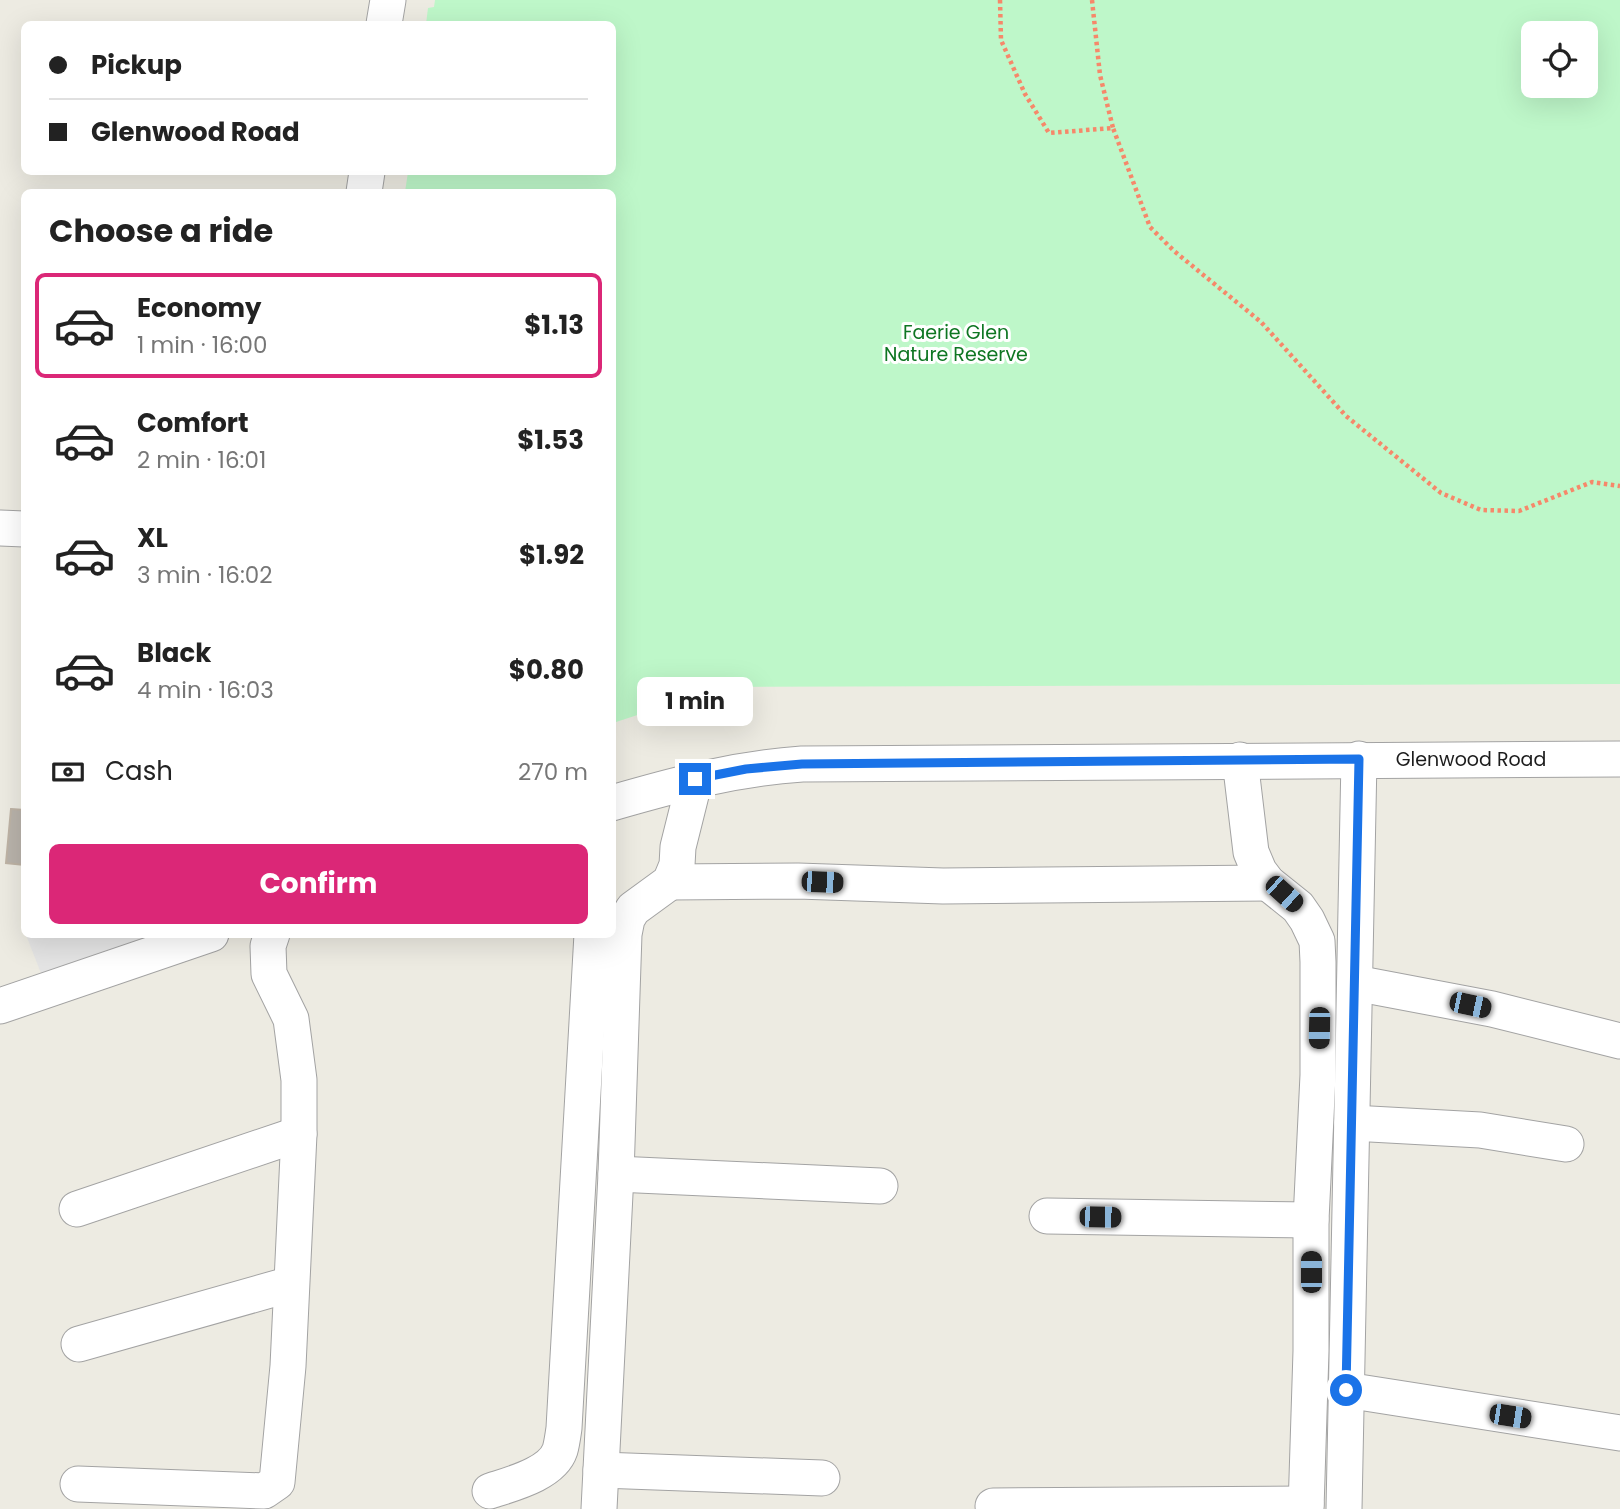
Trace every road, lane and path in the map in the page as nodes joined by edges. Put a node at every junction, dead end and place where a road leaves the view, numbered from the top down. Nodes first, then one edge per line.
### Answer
1 (387, 0) edge
2 (1000, 0) edge
3 (1092, 0) edge
4 (384, 21) edge
5 (1113, 128) junction
6 (1620, 486) edge
7 (0, 528) edge
8 (21, 529) edge
9 (1359, 759) junction
10 (1620, 759) edge
11 (1240, 760) junction
12 (695, 779) junction
13 (616, 802) edge
14 (670, 881) junction
15 (1268, 883) junction
16 (199, 938) edge
17 (271, 938) edge
18 (592, 938) edge
19 (1355, 983) junction
20 (0, 1006) edge
21 (1620, 1041) edge
22 (1352, 1123) junction
23 (299, 1134) junction
24 (1566, 1144) dead end
25 (615, 1174) junction
26 (880, 1186) dead end
27 (77, 1209) dead end
28 (1047, 1216) dead end
29 (1311, 1220) junction
30 (291, 1284) junction
31 (79, 1344) dead end
32 (1346, 1390) junction
33 (1620, 1433) edge
34 (601, 1470) junction
35 (822, 1478) dead end
36 (78, 1484) dead end
37 (490, 1491) dead end
38 (993, 1506) dead end
39 (1306, 1507) edge
40 (599, 1509) edge
41 (1344, 1509) edge

1 - 4 street
2 - 5 path
3 - 5 path
5 - 6 path
7 - 8 street
9 - 10 street, Glenwood Road
9 - 11 street, Glenwood Road
9 - 19 street
11 - 12 street, Glenwood Road
11 - 15 street
12 - 13 street, Glenwood Road
12 - 14 street
14 - 15 street
14 - 25 street
15 - 29 street
16 - 20 street
17 - 23 street
18 - 37 street
19 - 21 street
19 - 22 street
22 - 24 street
22 - 32 street
23 - 27 street
23 - 30 street
25 - 26 street
25 - 34 street
28 - 29 street
29 - 39 street
30 - 31 street
30 - 36 street
32 - 33 street
32 - 41 street
34 - 35 street
34 - 40 street
38 - 39 street

